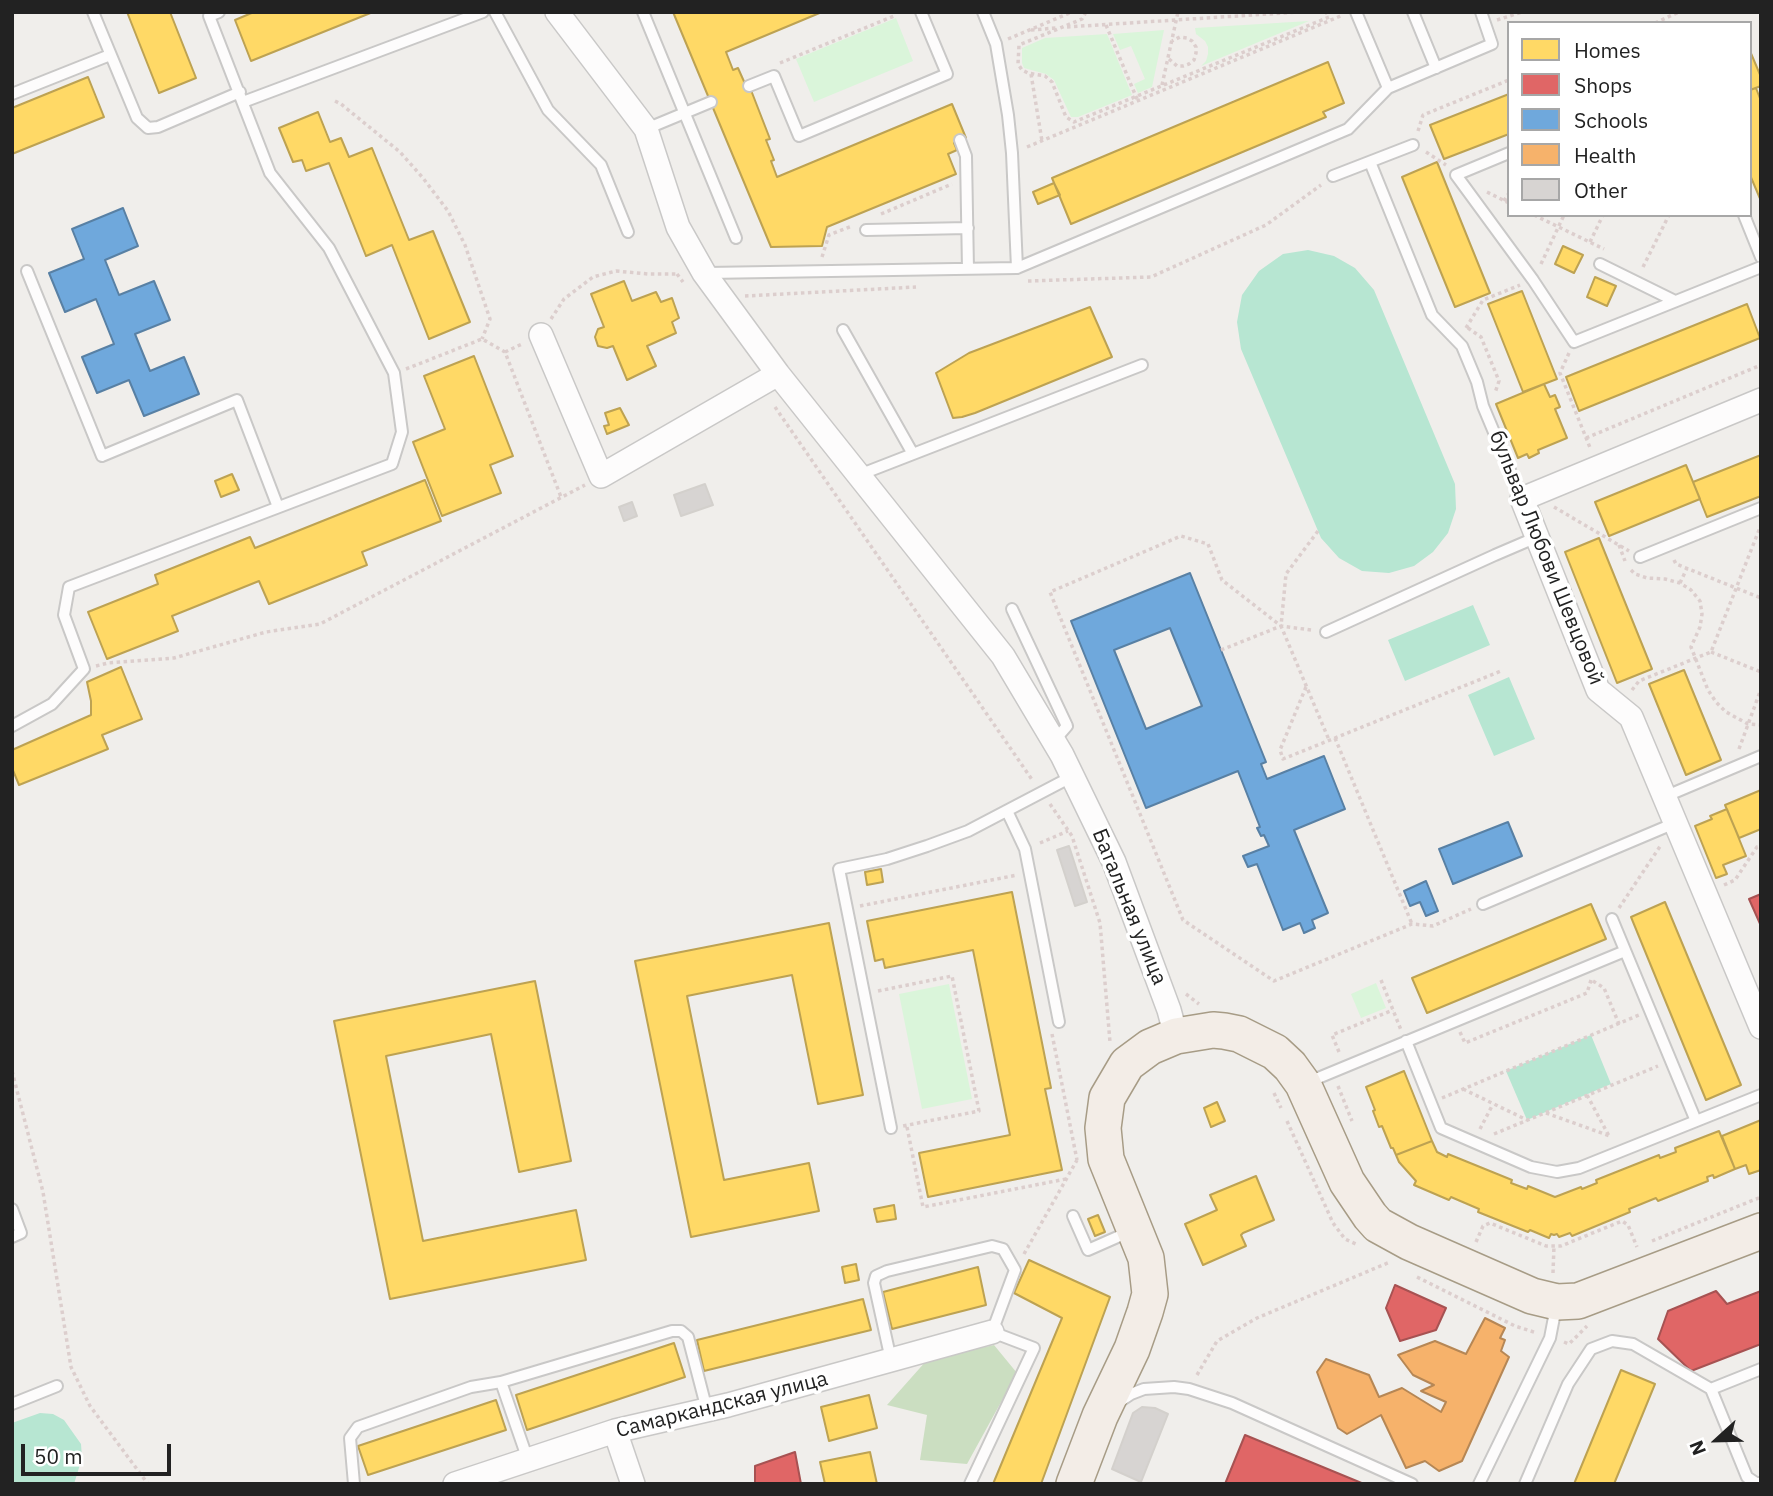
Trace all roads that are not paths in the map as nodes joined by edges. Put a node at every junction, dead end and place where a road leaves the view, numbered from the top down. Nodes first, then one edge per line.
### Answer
1 (93, 12) edge
2 (219, 12) edge
3 (483, 12) edge
4 (495, 12) edge
5 (557, 12) edge
6 (643, 12) edge
7 (921, 12) edge
8 (983, 12) edge
9 (1356, 12) edge
10 (1413, 12) edge
11 (1481, 12) edge
12 (110, 55) junction
13 (1436, 68) junction
14 (749, 86) dead end
15 (1388, 88) junction
16 (12, 94) edge
17 (242, 97) junction
18 (710, 102) dead end
19 (684, 113) junction
20 (646, 129) junction
21 (960, 140) dead end
22 (1413, 145) road end
23 (1507, 154) edge
24 (1370, 162) junction
25 (1334, 176) dead end
26 (1745, 217) edge
27 (968, 228) junction
28 (866, 230) dead end
29 (628, 232) dead end
30 (736, 238) dead end
31 (1761, 257) edge
32 (1600, 264) dead end
33 (1761, 267) edge
34 (1017, 268) junction
35 (968, 269) junction
36 (27, 271) dead end
37 (704, 273) junction
38 (1675, 302) junction
39 (843, 330) dead end
40 (541, 335) road end
41 (1142, 365) dead end
42 (769, 379) junction
43 (1761, 400) edge
44 (913, 454) junction
45 (859, 475) junction
46 (1531, 495) junction
47 (278, 507) junction
48 (1761, 508) edge
49 (1537, 537) junction
50 (1640, 557) road end
51 (1012, 608) dead end
52 (1326, 632) road end
53 (12, 726) edge
54 (1054, 741) junction
55 (1761, 757) edge
56 (1073, 776) junction
57 (1664, 797) junction
58 (1007, 811) junction
59 (1675, 823) junction
60 (1483, 904) road end
61 (1612, 919) road end
62 (1625, 951) junction
63 (1059, 1022) dead end
64 (1172, 1023) junction
65 (1761, 1027) edge
66 (1406, 1041) junction
67 (1297, 1087) junction
68 (1761, 1095) edge
69 (1696, 1121) junction
70 (891, 1128) road end
71 (12, 1209) edge
72 (1073, 1216) dead end
73 (1134, 1230) junction
74 (1761, 1231) edge
75 (12, 1237) edge
76 (1550, 1287) junction
77 (992, 1332) junction
78 (891, 1360) junction
79 (1761, 1369) edge
80 (501, 1382) junction
81 (57, 1386) dead end
82 (1711, 1389) junction
83 (12, 1404) edge
84 (707, 1410) junction
85 (1100, 1416) junction
86 (615, 1431) junction
87 (528, 1460) junction
88 (1761, 1483) edge
89 (354, 1484) edge
90 (455, 1484) edge
91 (633, 1484) edge
92 (971, 1484) edge
93 (1074, 1484) edge
94 (1412, 1484) edge
95 (1479, 1484) edge
96 (1525, 1484) edge

1 - 12 lane
2 - 17 lane
3 - 17 lane
4 - 29 lane
5 - 20 street, Батальная улица
6 - 19 lane
7 - 14 lane
8 - 34 lane
9 - 15 lane
10 - 13 lane
11 - 13 lane
12 - 16 lane
12 - 17 lane
13 - 15 lane
15 - 34 lane
17 - 47 lane
18 - 19 lane
19 - 20 lane
19 - 30 lane
20 - 37 street, Батальная улица
21 - 27 lane
22 - 24 lane
23 - 38 lane
24 - 25 lane
24 - 46 lane, бульвар Любови Шевцовой
26 - 31 lane
27 - 28 lane
27 - 35 lane
32 - 38 lane
33 - 38 lane
34 - 35 lane
35 - 37 lane
36 - 47 lane
37 - 42 street, Батальная улица
39 - 44 lane
40 - 42 street
41 - 44 lane
42 - 45 street, Батальная улица
43 - 46 street
44 - 45 lane
45 - 54 street, Батальная улица
46 - 49 street, бульвар Любови Шевцовой
47 - 53 lane
48 - 50 lane
49 - 52 lane
49 - 57 street, бульвар Любови Шевцовой
51 - 54 lane
54 - 56 street, Батальная улица
55 - 57 lane
56 - 58 lane
56 - 64 street, Батальная улица
57 - 59 street, бульвар Любови Шевцовой
58 - 63 lane
58 - 70 lane
59 - 60 lane
59 - 65 street, бульвар Любови Шевцовой
61 - 62 lane
62 - 66 lane
62 - 69 lane
64 - 67 main road
64 - 73 main road
66 - 67 lane
66 - 69 lane
67 - 76 main road
68 - 69 lane
71 - 75 lane
72 - 73 lane
73 - 85 main road
74 - 76 main road
76 - 95 lane
77 - 78 street, Самаркандская улица
77 - 78 lane
77 - 92 lane
78 - 84 street, Самаркандская улица
79 - 82 lane
80 - 84 lane
80 - 87 lane
80 - 89 lane
81 - 83 lane
82 - 88 lane
82 - 96 lane
84 - 86 street, Самаркандская улица
85 - 93 main road
85 - 94 lane
86 - 87 street, Самаркандская улица
86 - 91 street
87 - 90 street, Самаркандская улица

